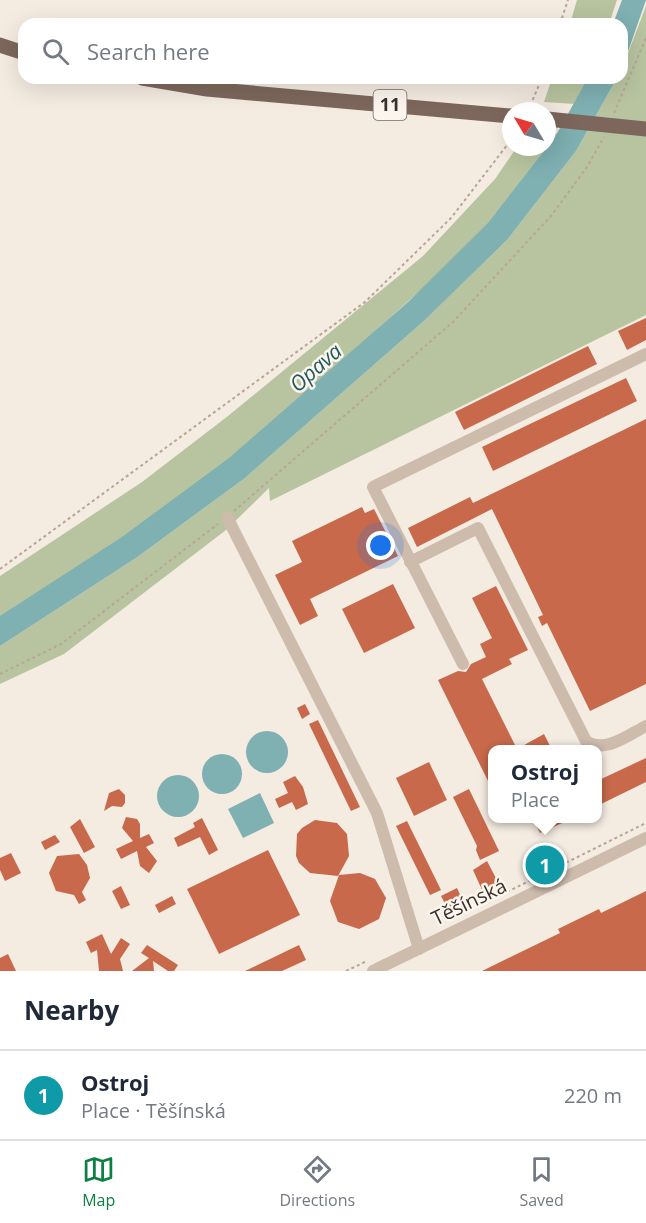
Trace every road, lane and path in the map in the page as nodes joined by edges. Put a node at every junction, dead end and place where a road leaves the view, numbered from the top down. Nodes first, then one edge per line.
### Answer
1 (568, 0) edge
2 (562, 18) edge
3 (646, 38) edge
4 (0, 45) edge
5 (18, 51) edge
6 (628, 81) edge
7 (177, 84) edge
8 (539, 84) edge
9 (627, 84) edge
10 (532, 102) edge
11 (502, 115) edge
12 (556, 120) edge
13 (611, 122) dead end
14 (646, 129) edge
15 (606, 132) dead end
16 (502, 152) edge
17 (646, 354) edge
18 (227, 517) junction
19 (410, 562) junction
20 (0, 569) edge
21 (463, 664) dead end
22 (0, 674) edge
23 (646, 726) edge
24 (592, 745) edge
25 (602, 746) edge
26 (646, 838) edge
27 (419, 949) junction
28 (374, 971) edge

1 - 2 path
3 - 6 path
4 - 5 main road
7 - 11 main road, 11
8 - 10 path
9 - 13 path
12 - 14 main road, bridge
15 - 18 path
16 - 20 path
17 - 19 street
18 - 22 path
18 - 27 street
19 - 21 street
19 - 24 street
23 - 25 street
26 - 27 street, Těšínská
27 - 28 street, Těšínská

